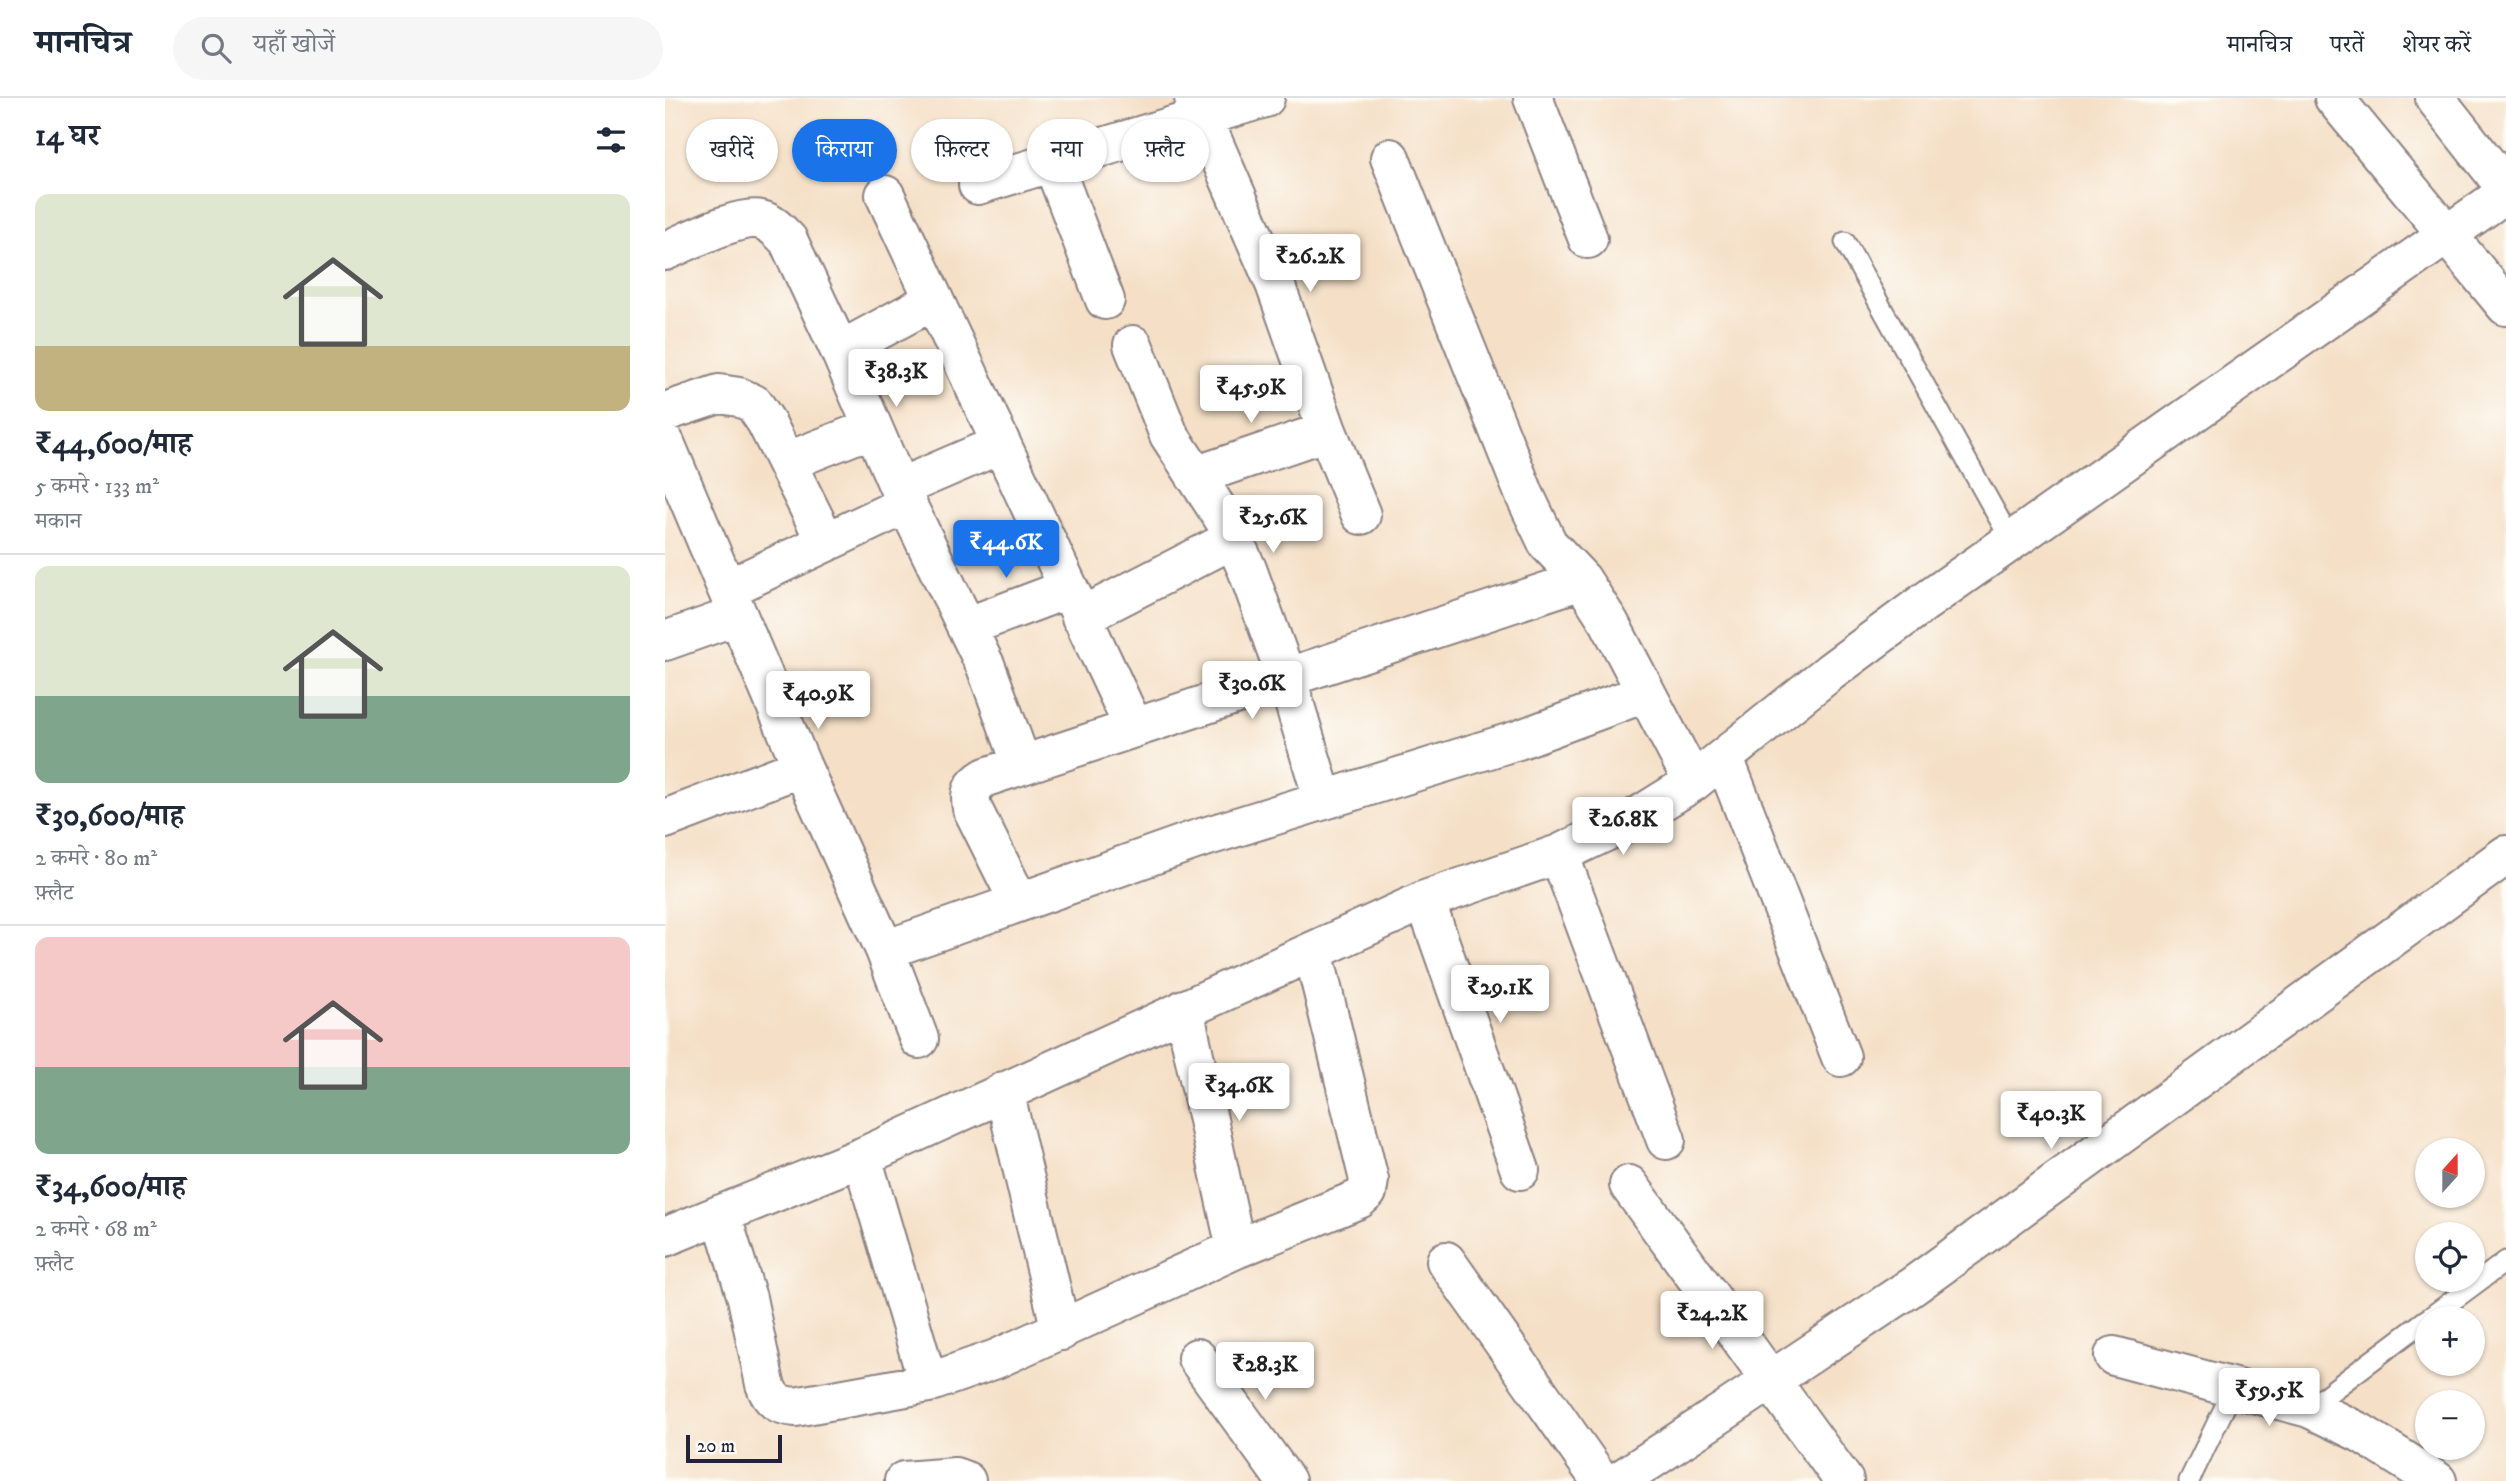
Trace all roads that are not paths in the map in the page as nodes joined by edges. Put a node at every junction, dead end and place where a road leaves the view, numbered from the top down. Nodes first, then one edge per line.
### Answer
1 (1265, 98) edge
2 (1533, 98) edge
3 (2334, 98) edge
4 (2435, 98) edge
5 (1198, 108) edge
6 (1107, 143) edge
7 (1390, 159) dead end
8 (1027, 171) edge
9 (1060, 182) edge
10 (978, 185) dead end
11 (2506, 190) edge
12 (885, 195) dead end
13 (2445, 234) junction
14 (1588, 239) dead end
15 (1845, 242) dead end
16 (665, 251) edge
17 (1105, 300) dead end
18 (932, 301) junction
19 (2506, 306) edge
20 (1133, 345) dead end
21 (840, 351) junction
22 (665, 412) edge
23 (871, 428) junction
24 (1327, 431) junction
25 (665, 443) edge
26 (1001, 444) junction
27 (786, 463) junction
28 (1195, 476) junction
29 (903, 496) junction
30 (1361, 515) dead end
31 (1233, 539) junction
32 (826, 542) junction
33 (2012, 542) junction
34 (1582, 580) junction
35 (733, 602) junction
36 (1074, 603) junction
37 (966, 627) junction
38 (665, 640) edge
39 (1287, 679) junction
40 (1645, 693) junction
41 (1134, 729) junction
42 (1724, 758) junction
43 (1022, 765) junction
44 (801, 767) junction
45 (1693, 782) junction
46 (1323, 799) junction
47 (665, 819) edge
48 (1559, 854) junction
49 (2506, 855) edge
50 (1018, 900) junction
51 (1425, 900) junction
52 (885, 950) junction
53 (1313, 951) junction
54 (1184, 1010) junction
55 (919, 1040) dead end
56 (1841, 1058) dead end
57 (1004, 1091) junction
58 (1666, 1140) dead end
59 (862, 1157) junction
60 (1520, 1170) dead end
61 (1629, 1185) dead end
62 (721, 1214) junction
63 (665, 1237) edge
64 (1236, 1249) junction
65 (1446, 1261) dead end
66 (2506, 1261) edge
67 (2444, 1306) edge
68 (2415, 1328) edge
69 (1061, 1331) junction
70 (2114, 1356) dead end
71 (1197, 1358) dead end
72 (1771, 1380) junction
73 (928, 1383) junction
74 (2234, 1388) junction
75 (2309, 1408) junction
76 (904, 1481) edge
77 (967, 1481) edge
78 (1286, 1481) edge
79 (1601, 1481) edge
80 (1619, 1481) edge
81 (1844, 1481) edge
82 (2189, 1481) edge
83 (2437, 1481) edge

1 - 5 street
2 - 14 street
3 - 13 street
4 - 11 street
5 - 6 street
5 - 24 street
7 - 34 street
8 - 10 street
9 - 17 street
11 - 13 street
12 - 18 street
13 - 19 street
13 - 33 street
15 - 33 lane
16 - 21 street
18 - 21 street
18 - 26 street
20 - 28 street
21 - 23 street
22 - 27 street
23 - 27 street
23 - 29 street
24 - 28 street
24 - 30 street
25 - 35 street
26 - 29 street
26 - 36 street
27 - 32 street
28 - 31 street
29 - 32 street
29 - 37 street
31 - 36 street
31 - 39 street
32 - 35 street
33 - 42 street
34 - 39 street
34 - 40 street
35 - 38 street
35 - 44 street
36 - 37 street
36 - 41 street
37 - 43 street
39 - 41 street
39 - 46 street
40 - 45 street
40 - 46 street
41 - 43 street
42 - 45 street
42 - 56 street
43 - 50 street
44 - 47 street
44 - 52 street
45 - 48 street
46 - 50 street
48 - 51 street
48 - 58 street
49 - 72 street
50 - 52 street
51 - 53 street
51 - 60 street
52 - 55 street
53 - 54 street
53 - 64 street
54 - 57 street
54 - 64 street
57 - 59 street
57 - 69 street
59 - 62 street
59 - 73 street
61 - 72 street
62 - 63 street
62 - 73 street
64 - 69 street
65 - 79 street
66 - 67 lane
68 - 75 lane
69 - 73 street
70 - 74 street
71 - 78 street
72 - 80 street
72 - 81 street
74 - 75 street
74 - 82 lane
75 - 83 street
76 - 77 street

